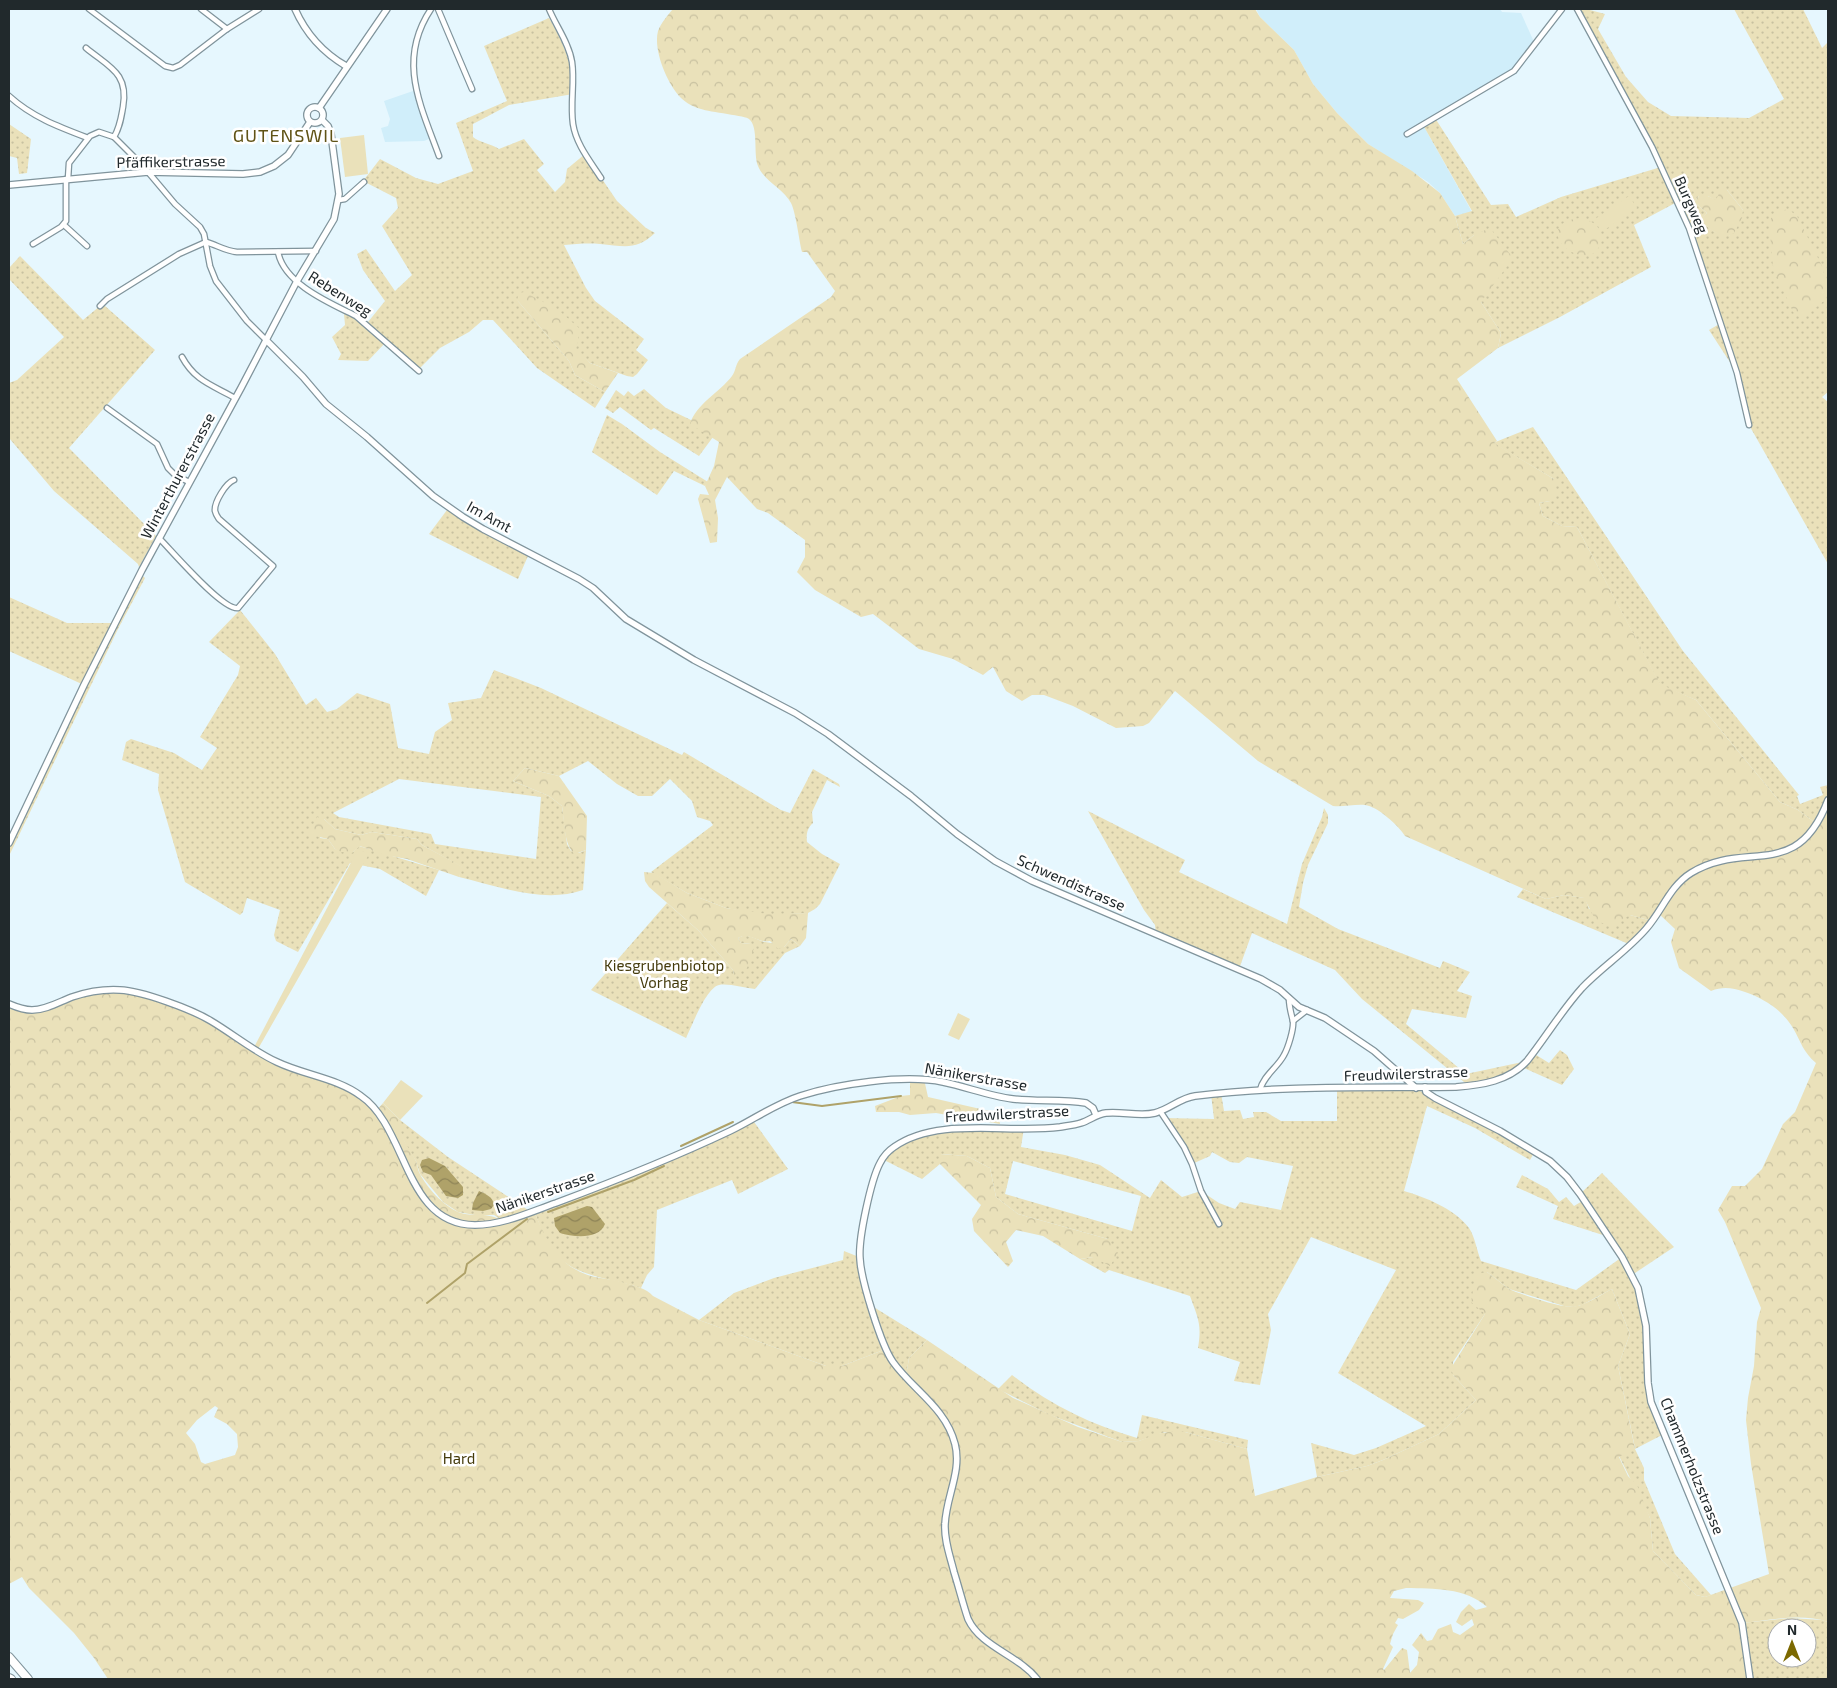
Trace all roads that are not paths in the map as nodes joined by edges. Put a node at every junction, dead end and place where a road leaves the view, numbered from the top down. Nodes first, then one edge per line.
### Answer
1 (89, 9) edge
2 (201, 9) edge
3 (259, 9) edge
4 (295, 9) edge
5 (387, 9) edge
6 (431, 9) edge
7 (438, 9) edge
8 (548, 9) edge
9 (1562, 9) edge
10 (1577, 9) edge
11 (227, 29) junction
12 (86, 48) dead end
13 (346, 66) junction
14 (472, 89) dead end
15 (9, 96) edge
16 (319, 108) junction
17 (322, 120) junction
18 (310, 122) junction
19 (1407, 134) dead end
20 (114, 137) junction
21 (88, 138) junction
22 (439, 156) dead end
23 (148, 172) junction
24 (601, 178) dead end
25 (67, 179) junction
26 (364, 182) dead end
27 (9, 185) edge
28 (339, 200) junction
29 (64, 225) junction
30 (206, 242) junction
31 (33, 244) dead end
32 (87, 246) dead end
33 (316, 251) junction
34 (278, 252) junction
35 (295, 280) junction
36 (100, 306) dead end
37 (266, 340) junction
38 (182, 357) dead end
39 (419, 371) dead end
40 (235, 398) junction
41 (107, 408) dead end
42 (1749, 424) dead end
43 (234, 480) dead end
44 (189, 482) junction
45 (159, 538) junction
46 (728, 678) joint
47 (1828, 800) edge
48 (9, 842) edge
49 (1289, 998) junction
50 (9, 1004) edge
51 (1306, 1010) junction
52 (1293, 1021) junction
53 (1425, 1087) junction
54 (1416, 1088) junction
55 (1260, 1090) junction
56 (1160, 1111) junction
57 (1096, 1115) junction
58 (1219, 1224) dead end
59 (9, 1657) edge
60 (28, 1679) edge
61 (1037, 1679) edge
62 (1750, 1679) edge

1 - 11 street
2 - 11 street
3 - 11 street
4 - 13 street
5 - 13 street
6 - 22 street
7 - 14 street
8 - 24 street
9 - 19 street
10 - 42 street, Burgweg
12 - 20 street
13 - 16 street
15 - 21 street
16 - 17 street
16 - 18 street
17 - 18 street
17 - 28 street, Winterthurerstrasse
18 - 23 street, Pfäffikerstrasse
20 - 21 street
20 - 23 street
21 - 25 street
23 - 25 street, Pfäffikerstrasse
23 - 30 street
25 - 27 street, Pfäffikerstrasse
25 - 29 street
26 - 28 street
28 - 33 street, Winterthurerstrasse
29 - 31 street
29 - 32 street
30 - 34 street
30 - 36 street
30 - 37 street
33 - 34 street
33 - 35 street, Winterthurerstrasse
34 - 35 street, Rebenweg
35 - 37 street, Winterthurerstrasse
35 - 39 street, Rebenweg
37 - 40 street, Winterthurerstrasse
37 - 46 street, Im Amt
38 - 40 street
40 - 44 street, Winterthurerstrasse
41 - 44 street
43 - 45 street
44 - 45 street, Winterthurerstrasse
45 - 48 street, Winterthurerstrasse
46 - 49 street, Schwendistrasse
47 - 53 street, Freudwilerstrasse
49 - 51 street, Schwendistrasse
49 - 52 street
50 - 57 street, Nänikerstrasse
51 - 52 street
51 - 54 street, Schwendistrasse
52 - 55 street
53 - 54 street, Freudwilerstrasse
53 - 62 street, Chammerholzstrasse
54 - 55 street, Freudwilerstrasse
55 - 56 street, Freudwilerstrasse
56 - 57 street, Freudwilerstrasse
56 - 58 street
57 - 61 street, Freudwilerstrasse
59 - 60 highway

